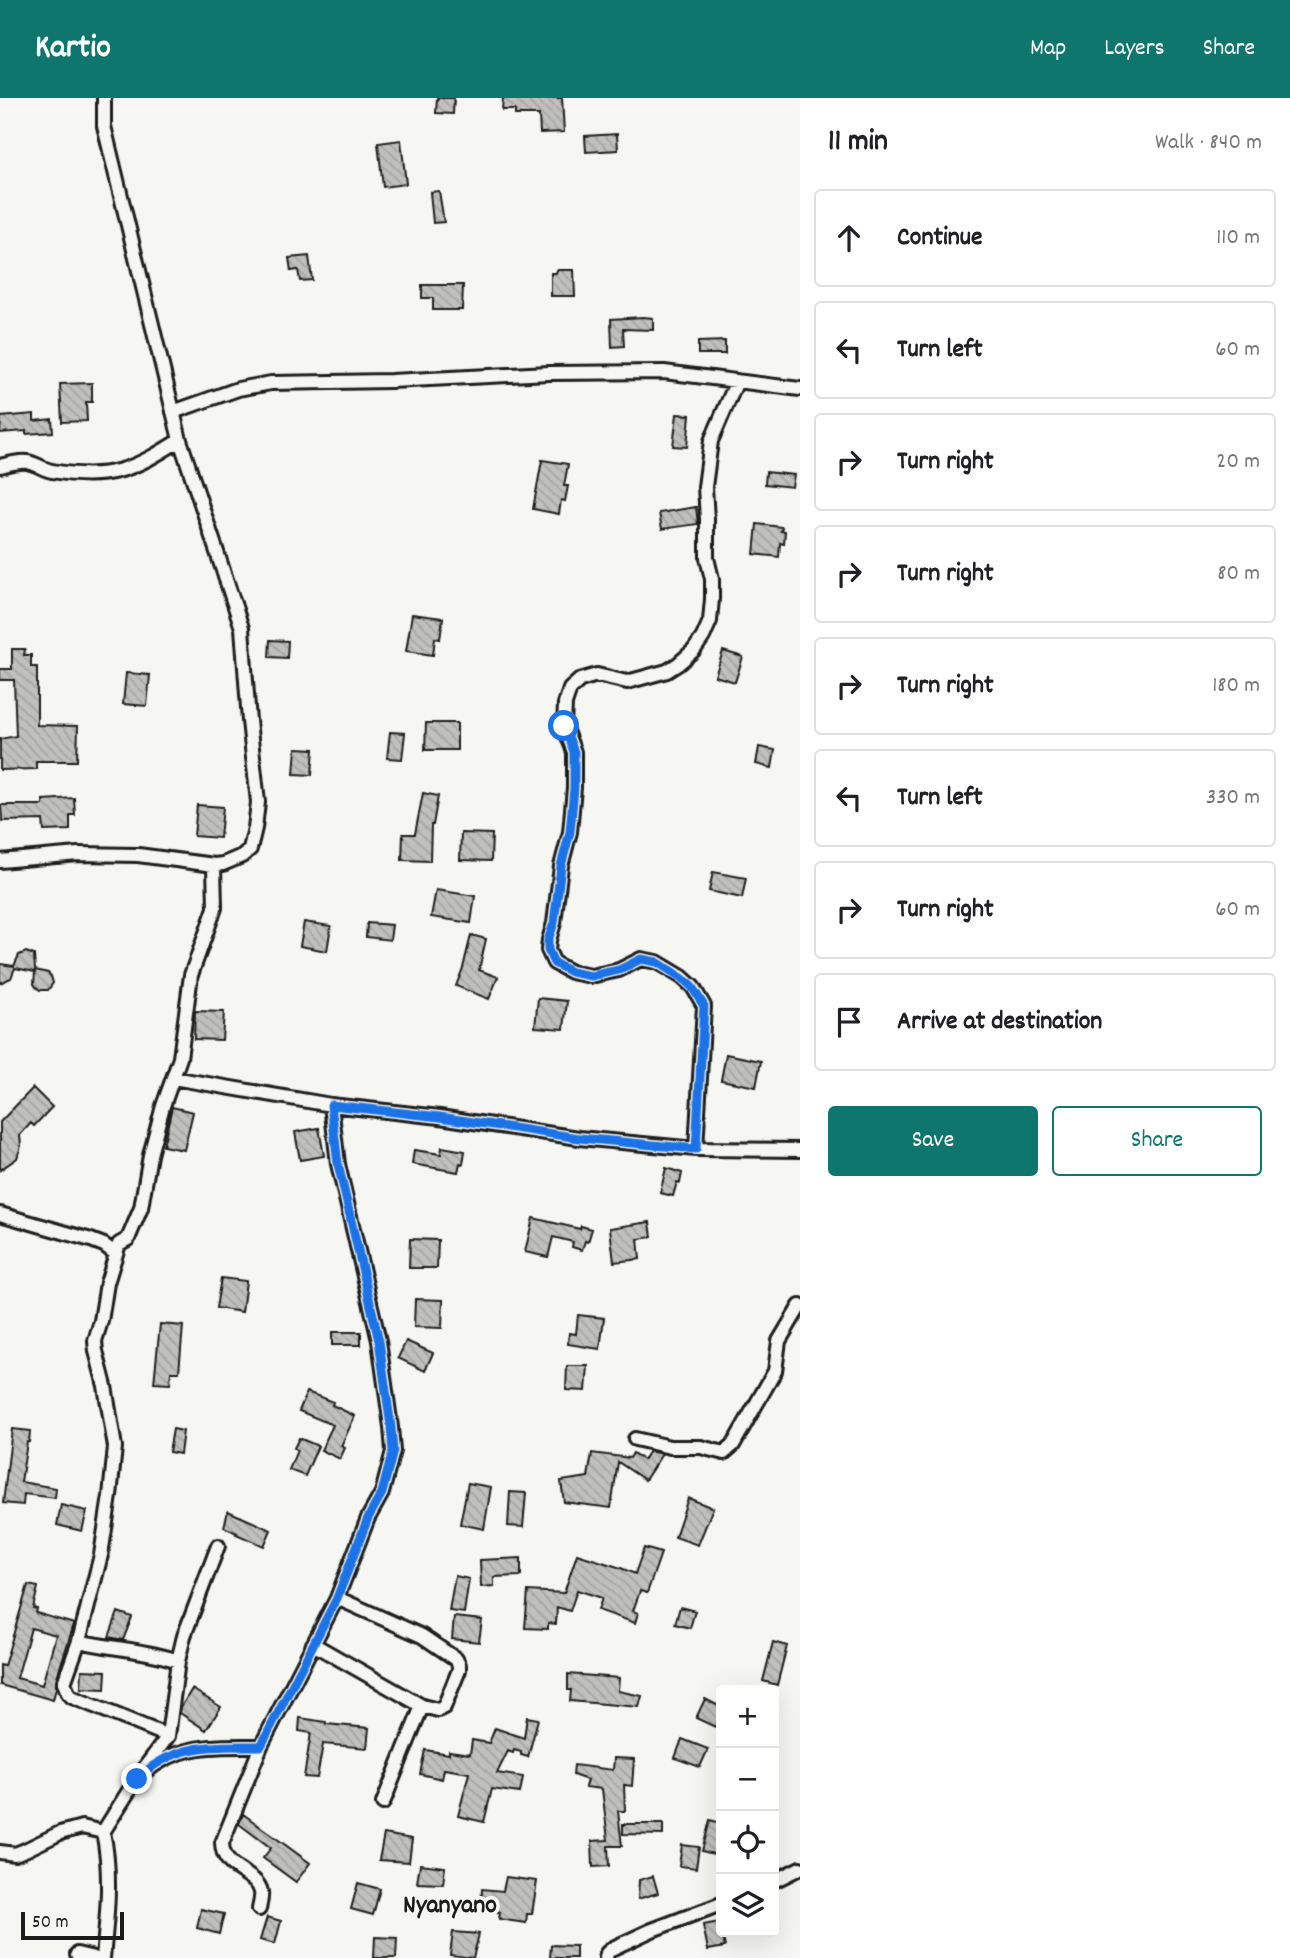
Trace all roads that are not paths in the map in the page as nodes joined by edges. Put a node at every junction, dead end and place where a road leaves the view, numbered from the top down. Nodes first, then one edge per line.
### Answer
1 (104, 98) edge
2 (737, 381) junction
3 (800, 388) edge
4 (173, 412) junction
5 (180, 440) junction
6 (0, 466) edge
7 (0, 860) edge
8 (214, 865) junction
9 (173, 1078) junction
10 (331, 1105) junction
11 (696, 1149) junction
12 (800, 1150) edge
13 (0, 1214) edge
14 (116, 1254) junction
15 (800, 1306) edge
16 (635, 1439) dead end
17 (218, 1546) dead end
18 (337, 1598) junction
19 (79, 1641) junction
20 (313, 1644) junction
21 (178, 1661) junction
22 (422, 1706) junction
23 (168, 1736) junction
24 (261, 1746) junction
25 (137, 1779) junction
26 (383, 1803) dead end
27 (103, 1832) junction
28 (0, 1852) edge
29 (800, 1868) edge
30 (779, 1878) edge
31 (716, 1906) edge
32 (259, 1909) dead end
33 (77, 1954) dead end
34 (94, 1958) edge
35 (103, 1958) edge
36 (606, 1958) edge

1 - 4 street
2 - 3 street
2 - 4 street
2 - 11 street
4 - 5 street
5 - 6 street
5 - 8 street
7 - 8 street
8 - 9 street
9 - 10 street
9 - 14 street
10 - 11 street
10 - 18 street
11 - 12 street
13 - 14 street
14 - 19 street
15 - 16 street
17 - 21 street
18 - 20 street
18 - 22 street
19 - 21 street
19 - 23 street
20 - 22 street
20 - 24 street
21 - 23 street
22 - 26 street
23 - 25 street
24 - 25 street
24 - 32 street
25 - 27 street
27 - 28 street
27 - 35 street
29 - 30 street
31 - 36 street
33 - 34 street

